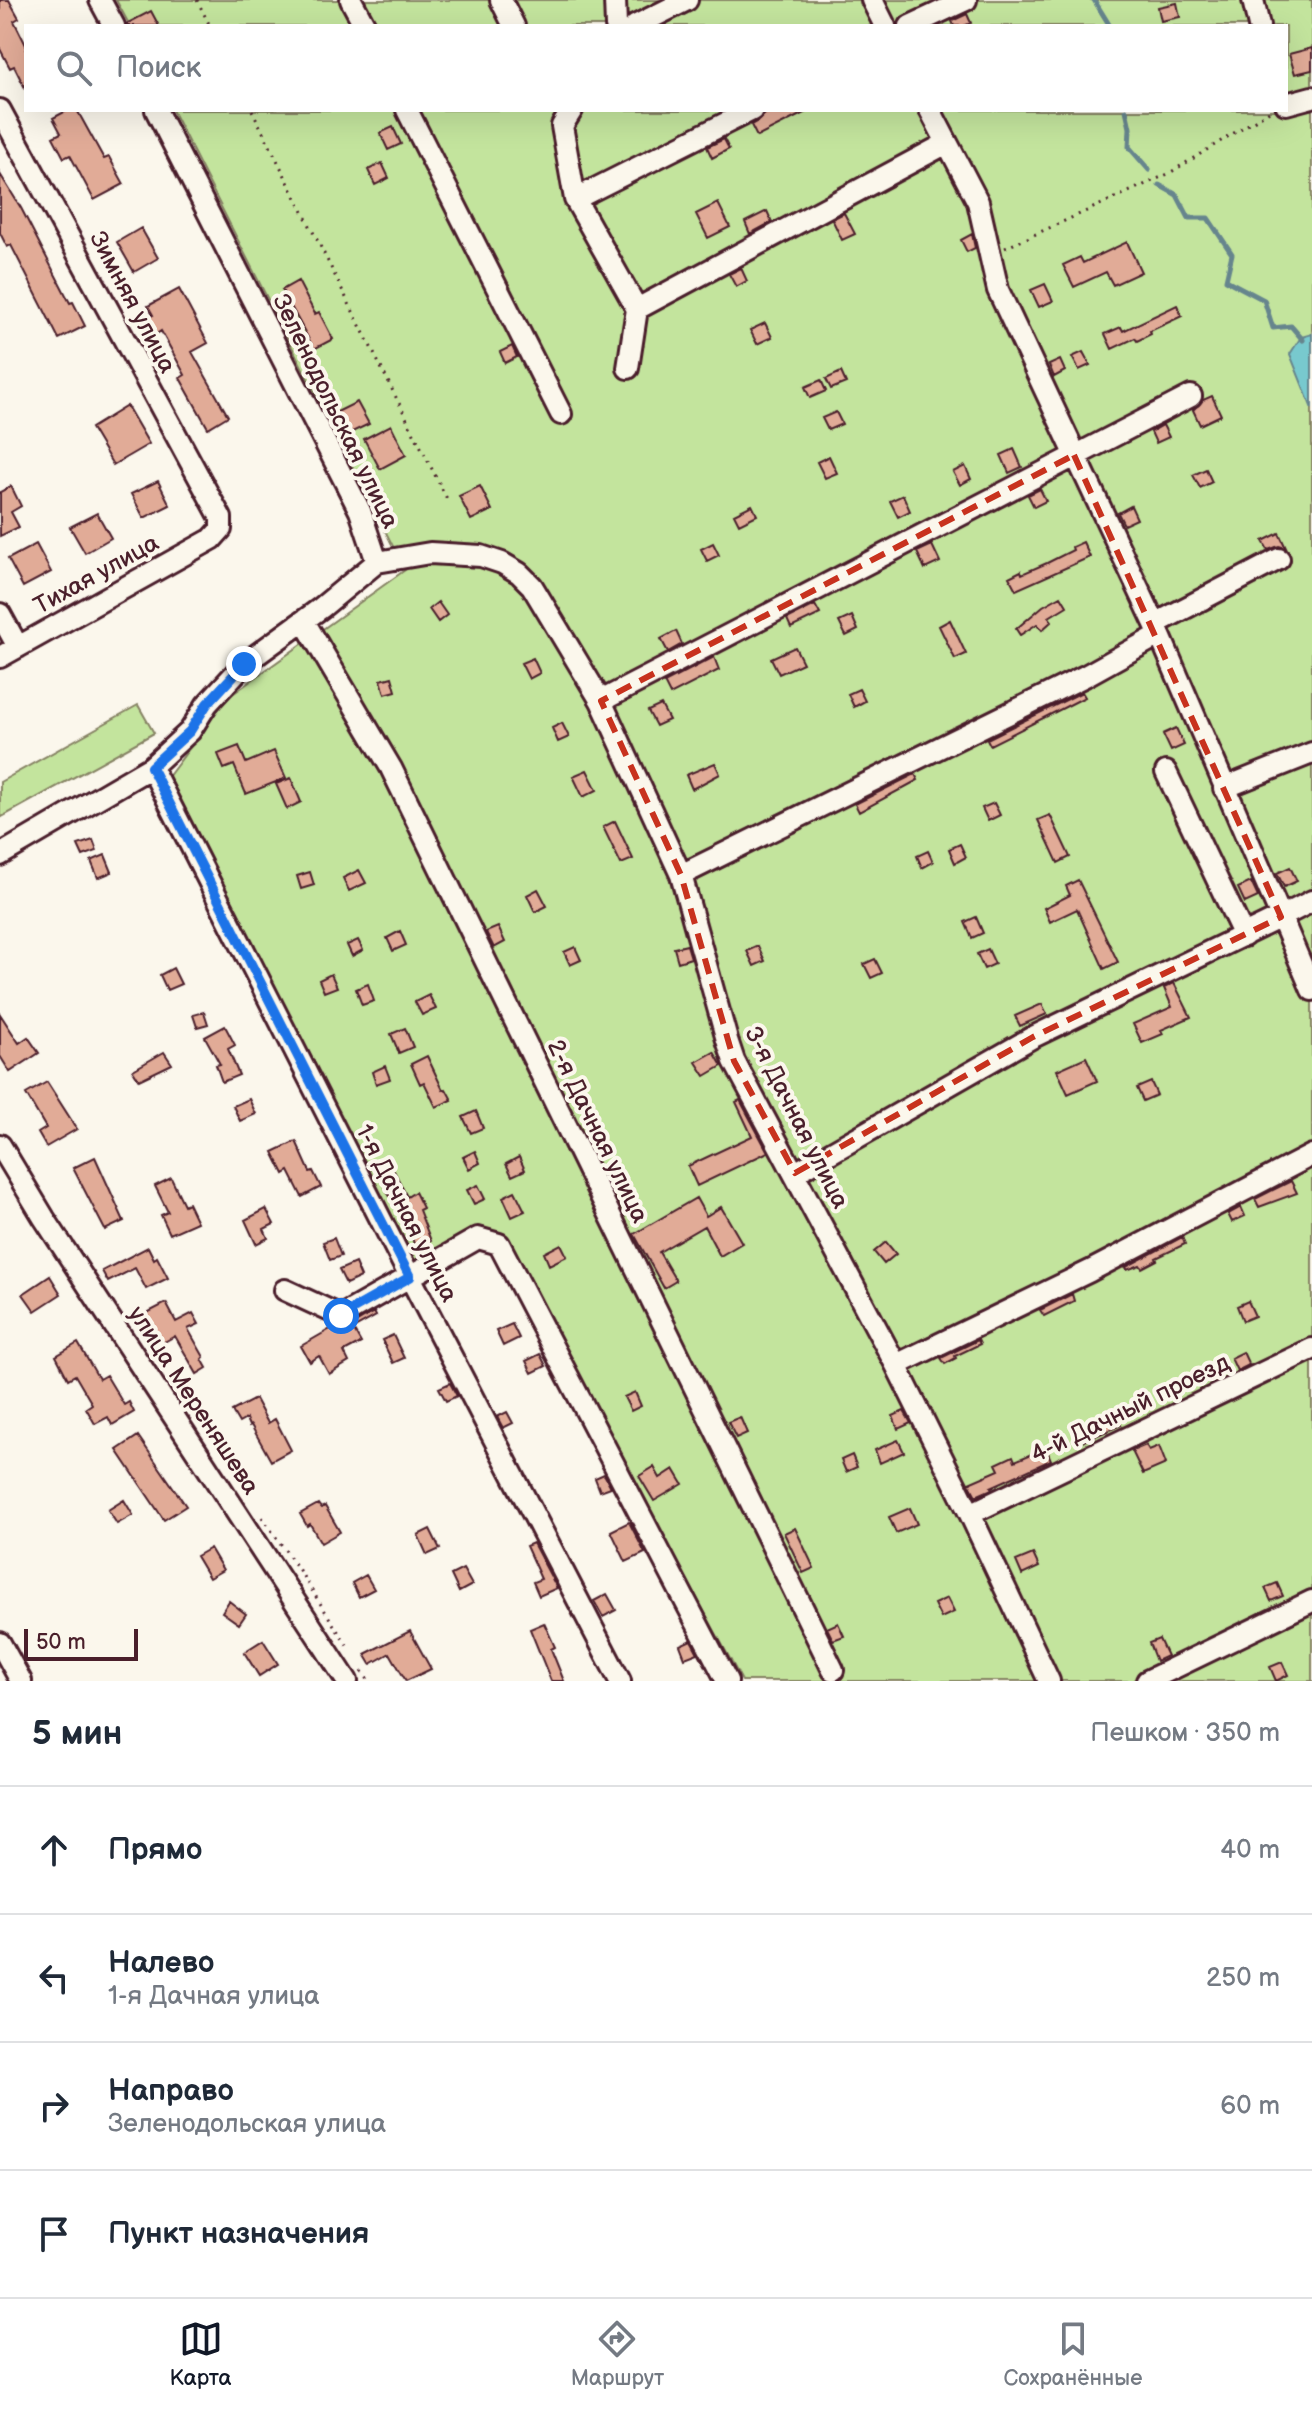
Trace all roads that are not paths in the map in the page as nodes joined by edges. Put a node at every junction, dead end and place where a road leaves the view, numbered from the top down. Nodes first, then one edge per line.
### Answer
1 (100, 0) edge
2 (351, 0) edge
3 (501, 0) edge
4 (615, 0) edge
5 (687, 0) edge
6 (872, 0) edge
7 (966, 0) edge
8 (1253, 0) edge
9 (113, 24) edge
10 (364, 24) edge
11 (513, 24) edge
12 (616, 24) edge
13 (639, 24) edge
14 (884, 24) edge
15 (914, 24) edge
16 (1259, 24) edge
17 (1312, 97) edge
18 (1288, 103) edge
19 (0, 110) edge
20 (157, 112) edge
21 (408, 112) edge
22 (748, 112) edge
23 (931, 112) edge
24 (562, 115) edge
25 (947, 143) junction
26 (575, 199) junction
27 (637, 309) junction
28 (628, 368) dead end
29 (1191, 396) dead end
30 (561, 414) dead end
31 (1074, 455) junction
32 (221, 518) joint
33 (1279, 559) dead end
34 (377, 562) junction
35 (0, 614) edge
36 (304, 621) junction
37 (1157, 629) junction
38 (9, 652) edge
39 (601, 701) junction
40 (1312, 753) edge
41 (151, 767) junction
42 (1166, 772) dead end
43 (1224, 788) junction
44 (0, 855) edge
45 (681, 875) junction
46 (1312, 901) edge
47 (1281, 917) junction
48 (1244, 936) junction
49 (1312, 990) edge
50 (0, 1145) edge
51 (1312, 1155) edge
52 (795, 1173) junction
53 (410, 1277) junction
54 (285, 1290) dead end
55 (1312, 1349) edge
56 (896, 1365) junction
57 (970, 1514) junction
58 (1312, 1601) edge
59 (0, 1643) edge
60 (833, 1670) dead end
61 (21, 1681) edge
62 (347, 1681) edge
63 (620, 1681) edge
64 (727, 1681) edge
65 (1049, 1681) edge
66 (1147, 1681) edge

1 - 9 street
2 - 10 street
3 - 11 street
4 - 12 street
5 - 13 street
6 - 14 street
7 - 15 street
8 - 16 street
17 - 18 street
19 - 32 street, Зимняя улица
20 - 34 street, Зеленодольская улица
21 - 30 street
22 - 26 street
23 - 25 street
24 - 26 street
25 - 27 street
25 - 31 street
26 - 27 street
27 - 28 street
29 - 31 street
31 - 37 street
31 - 39 street
32 - 38 street, Тихая улица
33 - 37 street
34 - 36 street, Зеленодольская улица
34 - 39 street, 3-я Дачная улица
35 - 38 street, Тихая улица
36 - 41 street, Зеленодольская улица
36 - 60 street, 2-я Дачная улица
37 - 43 street
37 - 45 street
39 - 45 street, 3-я Дачная улица
40 - 43 street
41 - 44 street, Зеленодольская улица
41 - 53 street, 1-я Дачная улица
42 - 48 street
43 - 47 street
45 - 52 street, 3-я Дачная улица
46 - 47 street
47 - 48 street
47 - 49 street
48 - 52 street
50 - 62 street, улица Мереняшева
51 - 56 street
52 - 56 street, 3-я Дачная улица
53 - 54 street
53 - 63 street, 1-я Дачная улица
53 - 64 street
55 - 57 street, 4-й Дачный проезд
56 - 57 street, 3-я Дачная улица
57 - 65 street, 3-я Дачная улица
58 - 66 street
59 - 61 street

